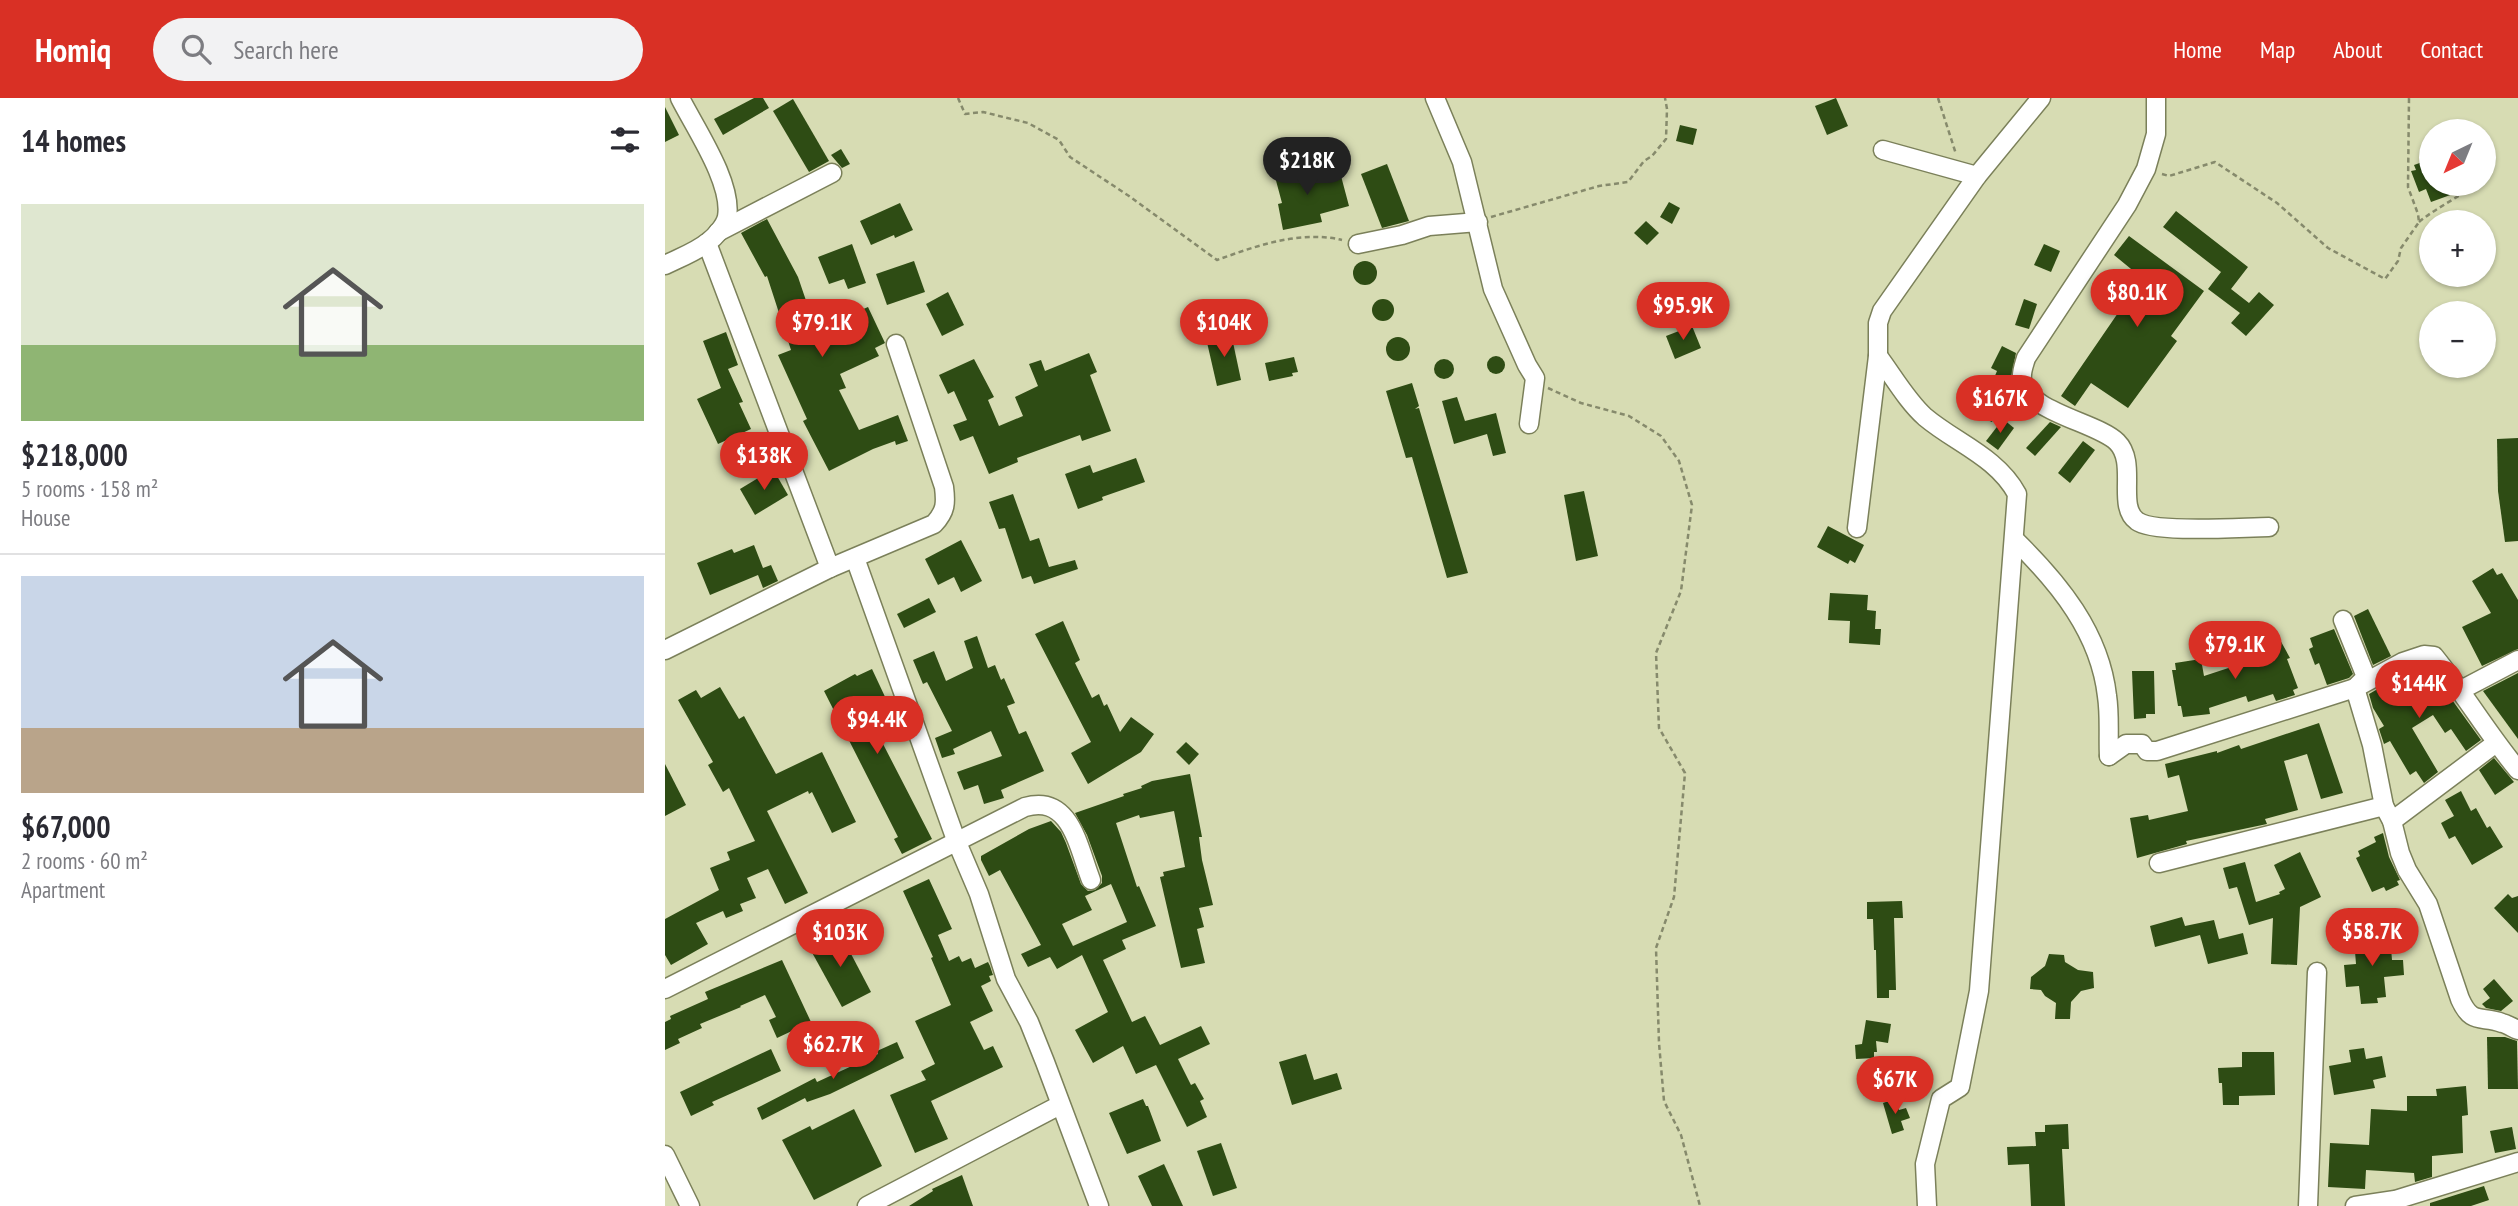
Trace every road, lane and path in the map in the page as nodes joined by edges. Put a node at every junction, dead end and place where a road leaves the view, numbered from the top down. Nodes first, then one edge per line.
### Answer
1 (680, 98) edge
2 (958, 98) edge
3 (1435, 98) edge
4 (1665, 98) edge
5 (1938, 98) edge
6 (2041, 98) edge
7 (2156, 98) edge
8 (2409, 98) edge
9 (1883, 150) dead end
10 (2146, 169) junction
11 (832, 173) dead end
12 (1968, 173) junction
13 (2460, 196) edge
14 (2433, 210) edge
15 (1478, 222) junction
16 (2419, 222) joint
17 (713, 238) junction
18 (1358, 244) joint
19 (665, 265) edge
20 (896, 344) dead end
21 (1878, 356) junction
22 (1527, 365) junction
23 (1529, 424) dead end
24 (1857, 527) dead end
25 (2269, 527) dead end
26 (2015, 540) junction
27 (855, 558) junction
28 (831, 568) junction
29 (2343, 620) dead end
30 (665, 650) edge
31 (2518, 660) edge
32 (2355, 688) junction
33 (2461, 691) junction
34 (2496, 743) junction
35 (2518, 771) edge
36 (2388, 813) junction
37 (956, 840) junction
38 (2159, 863) dead end
39 (1091, 880) dead end
40 (2317, 972) dead end
41 (665, 989) edge
42 (2518, 1030) edge
43 (1060, 1105) junction
44 (665, 1155) edge
45 (2518, 1162) edge
46 (690, 1206) edge
47 (867, 1206) edge
48 (1099, 1206) edge
49 (1700, 1206) edge
50 (1927, 1206) edge
51 (2308, 1206) edge
52 (2355, 1206) edge

1 - 17 street
2 - 18 path
3 - 15 street
4 - 15 path
5 - 12 path
6 - 12 street
7 - 10 street
8 - 16 path
9 - 12 street
10 - 16 path
10 - 25 street
11 - 17 street
12 - 21 street
13 - 14 path
15 - 18 street
15 - 22 street
17 - 19 street
17 - 28 street
20 - 27 street
21 - 24 street
21 - 26 street
22 - 23 street
22 - 49 path
26 - 32 street
26 - 50 street
27 - 28 street
27 - 37 street
28 - 30 street
29 - 32 street
31 - 33 street
32 - 33 street
32 - 36 street
33 - 34 street
34 - 35 street
34 - 36 street
36 - 38 street
36 - 42 street
37 - 39 street
37 - 41 street
37 - 43 street
40 - 51 street
43 - 47 street
43 - 48 street
44 - 46 street
45 - 52 street

